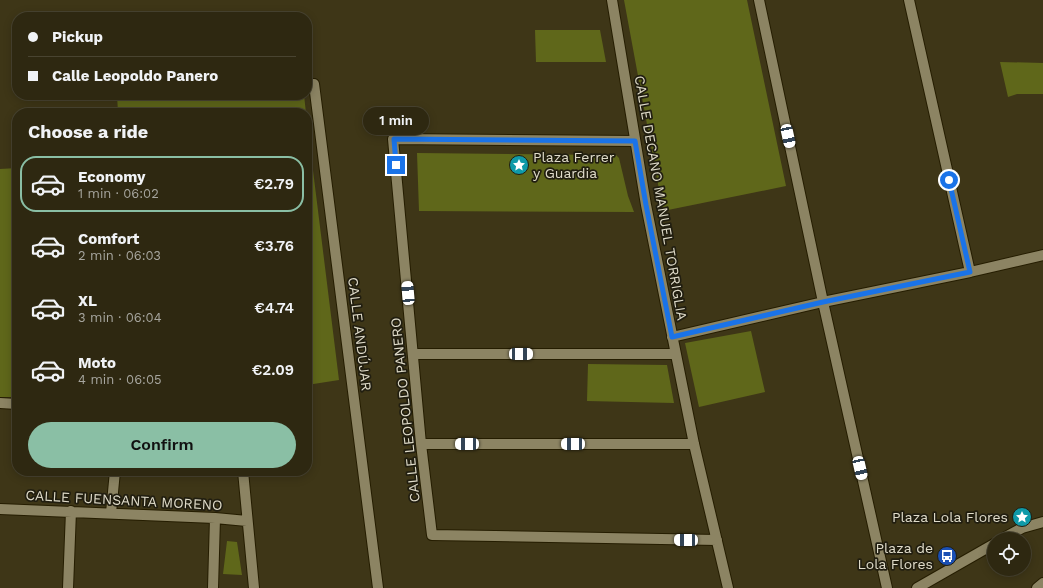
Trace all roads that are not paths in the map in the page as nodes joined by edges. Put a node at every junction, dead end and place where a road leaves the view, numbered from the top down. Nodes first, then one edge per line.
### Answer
1 (612, 0) edge
2 (759, 0) edge
3 (909, 0) edge
4 (314, 84) dead end
5 (635, 141) junction
6 (1043, 256) edge
7 (970, 272) junction
8 (823, 302) junction
9 (672, 337) junction
10 (413, 354) junction
11 (675, 354) junction
12 (0, 403) edge
13 (12, 404) edge
14 (421, 444) junction
15 (694, 444) junction
16 (115, 476) edge
17 (243, 476) edge
18 (0, 508) edge
19 (71, 511) junction
20 (111, 513) junction
21 (215, 518) junction
22 (247, 521) junction
23 (1043, 522) edge
24 (1015, 532) edge
25 (717, 540) junction
26 (987, 548) edge
27 (1043, 583) edge
28 (68, 588) edge
29 (213, 588) edge
30 (254, 588) edge
31 (378, 588) edge
32 (728, 588) edge
33 (887, 588) edge
34 (917, 588) edge
35 (1037, 588) edge

1 - 5 street, CALLE DECANO MANUEL TORRIGLIA
2 - 8 street
3 - 7 street
4 - 31 street, CALLE ANDÚJAR
5 - 9 street, CALLE DECANO MANUEL TORRIGLIA
5 - 10 street, CALLE LEOPOLDO PANERO
6 - 7 street
7 - 8 street
8 - 9 street
8 - 33 street
9 - 11 street, CALLE DECANO MANUEL TORRIGLIA
10 - 11 street
10 - 14 street, CALLE LEOPOLDO PANERO
11 - 15 street, CALLE DECANO MANUEL TORRIGLIA
12 - 13 street
14 - 15 street
14 - 25 street, CALLE LEOPOLDO PANERO
15 - 25 street, CALLE DECANO MANUEL TORRIGLIA
16 - 20 street
17 - 22 street
18 - 19 street, CALLE FUENSANTA MORENO
19 - 20 street, CALLE FUENSANTA MORENO
19 - 28 street
20 - 21 street, CALLE FUENSANTA MORENO
21 - 22 street, CALLE FUENSANTA MORENO
21 - 29 street
22 - 30 street
23 - 24 street
25 - 32 street, CALLE DECANO MANUEL TORRIGLIA
26 - 34 street
27 - 35 street

